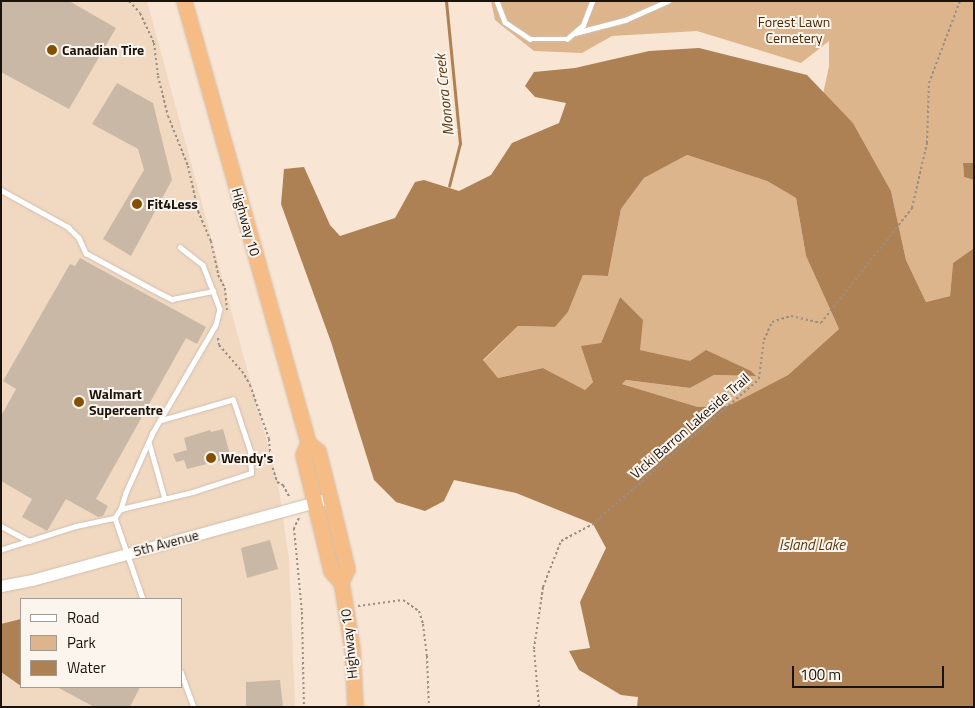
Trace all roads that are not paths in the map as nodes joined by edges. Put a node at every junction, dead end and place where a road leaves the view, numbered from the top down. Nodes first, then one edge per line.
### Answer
1 (184, 1) edge
2 (497, 1) edge
3 (592, 1) edge
4 (668, 1) edge
5 (574, 33) junction
6 (1, 190) edge
7 (180, 247) dead end
8 (213, 291) junction
9 (160, 421) junction
10 (149, 442) junction
11 (308, 443) junction
12 (330, 498) junction
13 (165, 499) junction
14 (315, 502) junction
15 (121, 509) junction
16 (115, 518) junction
17 (1, 526) edge
18 (29, 541) junction
19 (1, 550) edge
20 (127, 554) junction
21 (341, 582) junction
22 (1, 586) edge
23 (143, 598) edge
24 (182, 675) edge
25 (194, 707) edge
26 (355, 707) edge

1 - 11 highway, Highway 10
2 - 5 lane
3 - 5 lane
4 - 5 lane
6 - 8 lane
7 - 8 lane
8 - 9 lane
9 - 10 lane
9 - 13 lane
10 - 13 lane
10 - 15 lane
11 - 12 highway, Highway 10
11 - 14 highway, Highway 10
12 - 14 street, 5th Avenue
12 - 21 highway, Highway 10
13 - 15 lane
14 - 20 street, 5th Avenue
14 - 21 highway, Highway 10
15 - 16 lane
16 - 18 lane
16 - 20 lane
17 - 18 lane
18 - 19 lane
20 - 22 street, 5th Avenue
20 - 23 lane
21 - 26 highway, Highway 10
24 - 25 lane

